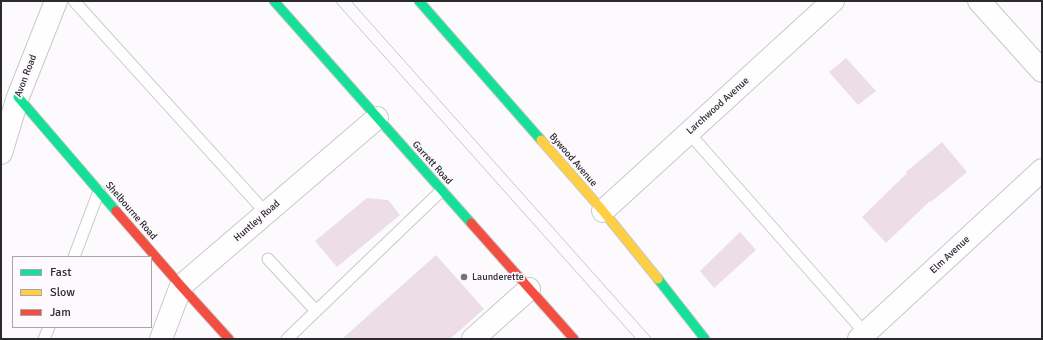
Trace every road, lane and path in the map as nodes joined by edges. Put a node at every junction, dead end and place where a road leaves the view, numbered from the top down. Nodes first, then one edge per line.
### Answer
1 (56, 1) edge
2 (74, 1) edge
3 (274, 1) edge
4 (419, 1) edge
5 (833, 1) edge
6 (979, 1) edge
7 (1042, 71) edge
8 (18, 97) junction
9 (377, 118) junction
10 (689, 133) junction
11 (1, 153) edge
12 (1042, 170) edge
13 (99, 191) junction
14 (441, 191) junction
15 (603, 211) junction
16 (266, 213) junction
17 (74, 256) edge
18 (268, 259) dead end
19 (181, 286) junction
20 (529, 289) junction
21 (316, 311) junction
22 (48, 328) edge
23 (862, 336) edge
24 (44, 339) edge
25 (161, 339) edge
26 (230, 339) edge
27 (287, 339) edge
28 (473, 339) edge
29 (574, 339) edge
30 (705, 339) edge

1 - 8 street, Avon Road
2 - 16 lane
3 - 9 street, Garrett Road
4 - 15 street, Bywood Avenue
5 - 10 street, Larchwood Avenue
6 - 7 street
8 - 11 street, Avon Road
8 - 13 street, Shelbourne Road
9 - 14 street, Garrett Road
9 - 16 street, Huntley Road
10 - 15 street, Larchwood Avenue
10 - 23 lane
12 - 23 street, Elm Avenue
13 - 17 lane
13 - 19 street, Shelbourne Road
14 - 20 street, Garrett Road
14 - 21 lane
15 - 30 street, Bywood Avenue
16 - 19 street, Huntley Road
18 - 21 lane
19 - 25 street, Huntley Road
19 - 26 street, Shelbourne Road
20 - 28 street
20 - 29 street, Garrett Road
21 - 27 lane
22 - 24 lane

